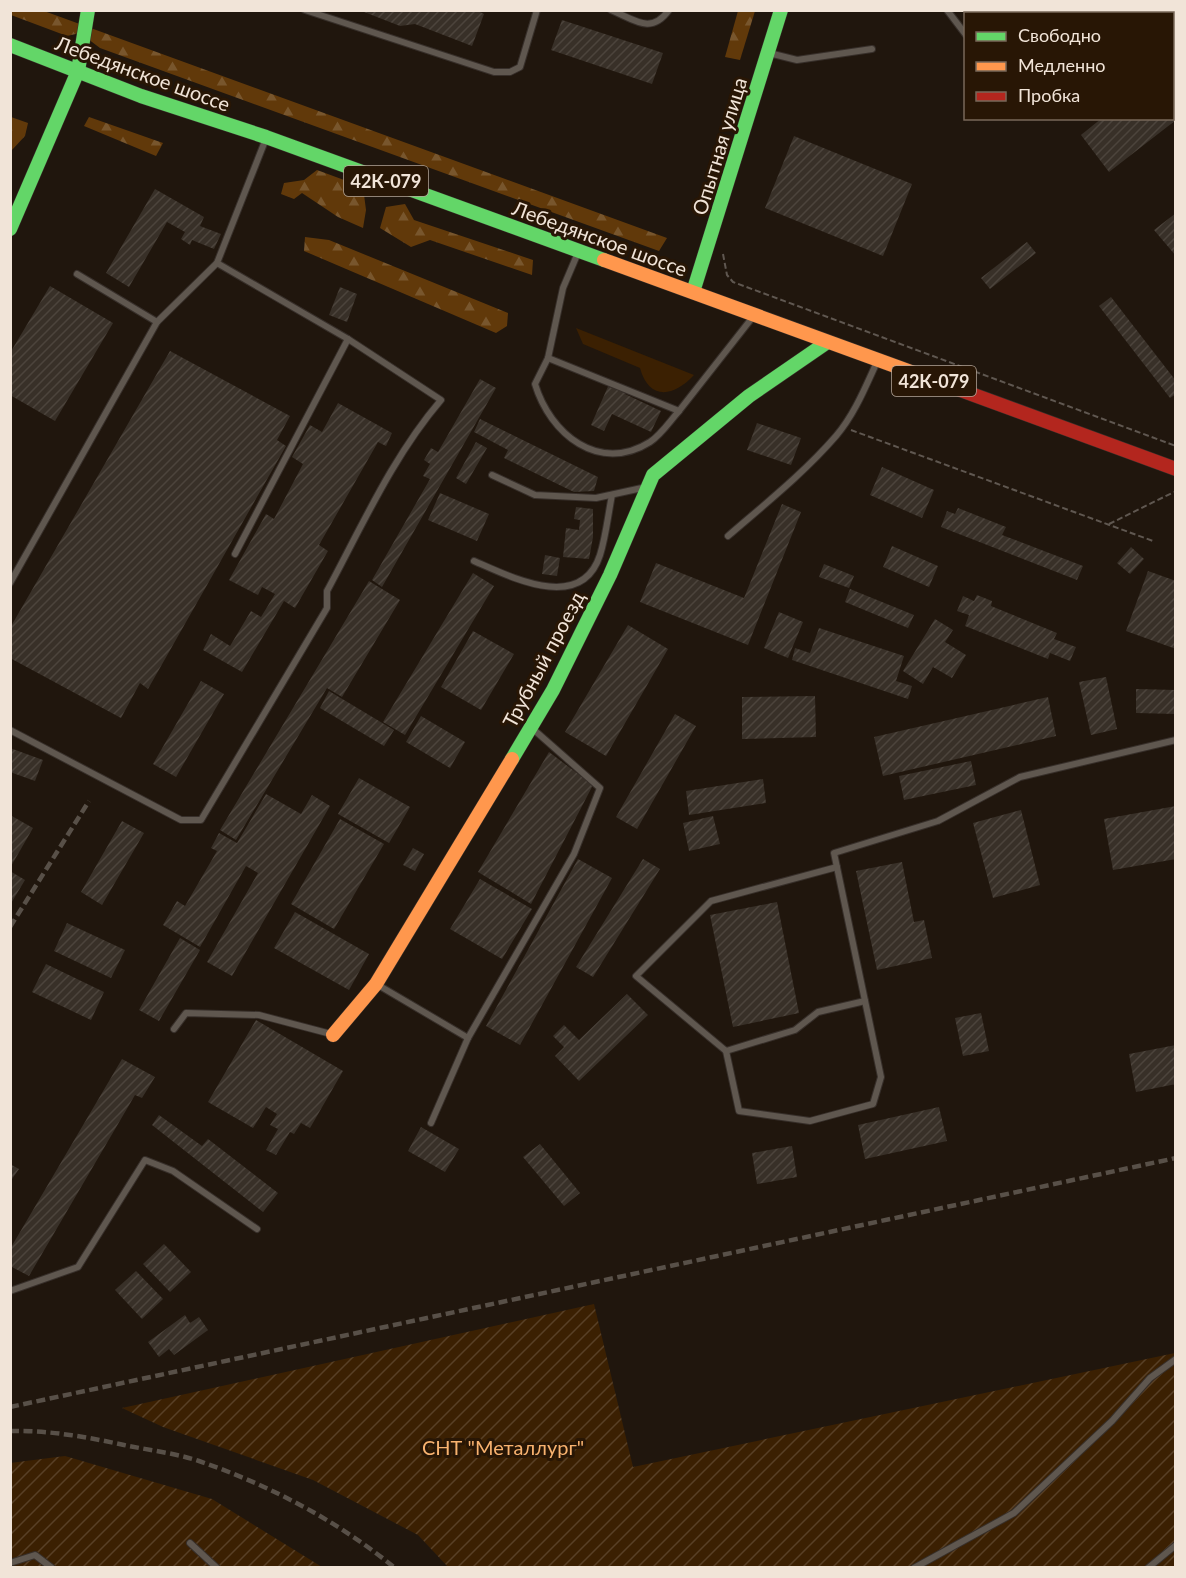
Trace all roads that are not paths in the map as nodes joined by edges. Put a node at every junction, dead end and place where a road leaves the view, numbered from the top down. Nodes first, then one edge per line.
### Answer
1 (88, 10) edge
2 (305, 10) edge
3 (537, 10) edge
4 (611, 10) edge
5 (669, 10) edge
6 (781, 10) edge
7 (947, 10) edge
8 (964, 32) edge
9 (10, 45) edge
10 (872, 49) dead end
11 (768, 53) junction
12 (78, 71) junction
13 (266, 137) junction
14 (10, 229) edge
15 (579, 251) junction
16 (217, 263) junction
17 (77, 274) dead end
18 (693, 292) junction
19 (753, 316) junction
20 (157, 322) junction
21 (348, 339) junction
22 (826, 343) junction
23 (548, 358) junction
24 (877, 361) junction
25 (679, 411) junction
26 (1176, 469) edge
27 (492, 475) dead end
28 (648, 486) junction
29 (612, 495) junction
30 (728, 536) dead end
31 (235, 554) dead end
32 (474, 561) dead end
33 (10, 583) edge
34 (531, 727) junction
35 (10, 730) edge
36 (1176, 740) edge
37 (837, 867) junction
38 (376, 984) junction
39 (865, 1001) junction
40 (174, 1029) dead end
41 (333, 1035) joint
42 (468, 1038) junction
43 (726, 1051) junction
44 (431, 1123) dead end
45 (257, 1229) dead end
46 (10, 1291) edge
47 (1176, 1359) edge
48 (190, 1543) dead end
49 (1176, 1545) edge
50 (10, 1563) edge
51 (52, 1568) edge
52 (217, 1568) edge
53 (914, 1568) edge
54 (1148, 1568) edge

1 - 12 street
2 - 3 lane
4 - 5 lane
6 - 11 street, Опытная улица
7 - 8 lane
9 - 12 street, Лебедянское шоссе / 42К-079
10 - 11 lane
11 - 18 street, Опытная улица
12 - 13 street, Лебедянское шоссе / 42К-079
12 - 14 street
13 - 15 street, Лебедянское шоссе / 42К-079
13 - 16 lane
15 - 18 street, Лебедянское шоссе / 42К-079
15 - 23 lane
16 - 20 lane
16 - 21 lane
17 - 20 lane
18 - 19 street, Лебедянское шоссе / 42К-079
19 - 22 street, Лебедянское шоссе / 42К-079
19 - 25 lane
20 - 33 lane
21 - 31 lane
21 - 35 lane
22 - 24 street, Лебедянское шоссе / 42К-079
22 - 28 street, Трубный проезд
23 - 25 lane
23 - 25 lane
24 - 26 street, Лебедянское шоссе / 42К-079
24 - 30 lane
27 - 29 lane
28 - 29 lane
28 - 34 street, Трубный проезд
29 - 32 lane
34 - 38 street, Трубный проезд
34 - 42 lane
36 - 37 lane
37 - 39 lane
37 - 43 lane
38 - 41 street, Трубный проезд
38 - 42 lane
39 - 43 lane
39 - 43 lane
40 - 41 lane
42 - 44 lane
45 - 46 lane
47 - 53 lane
48 - 52 lane
49 - 54 lane
50 - 51 lane

